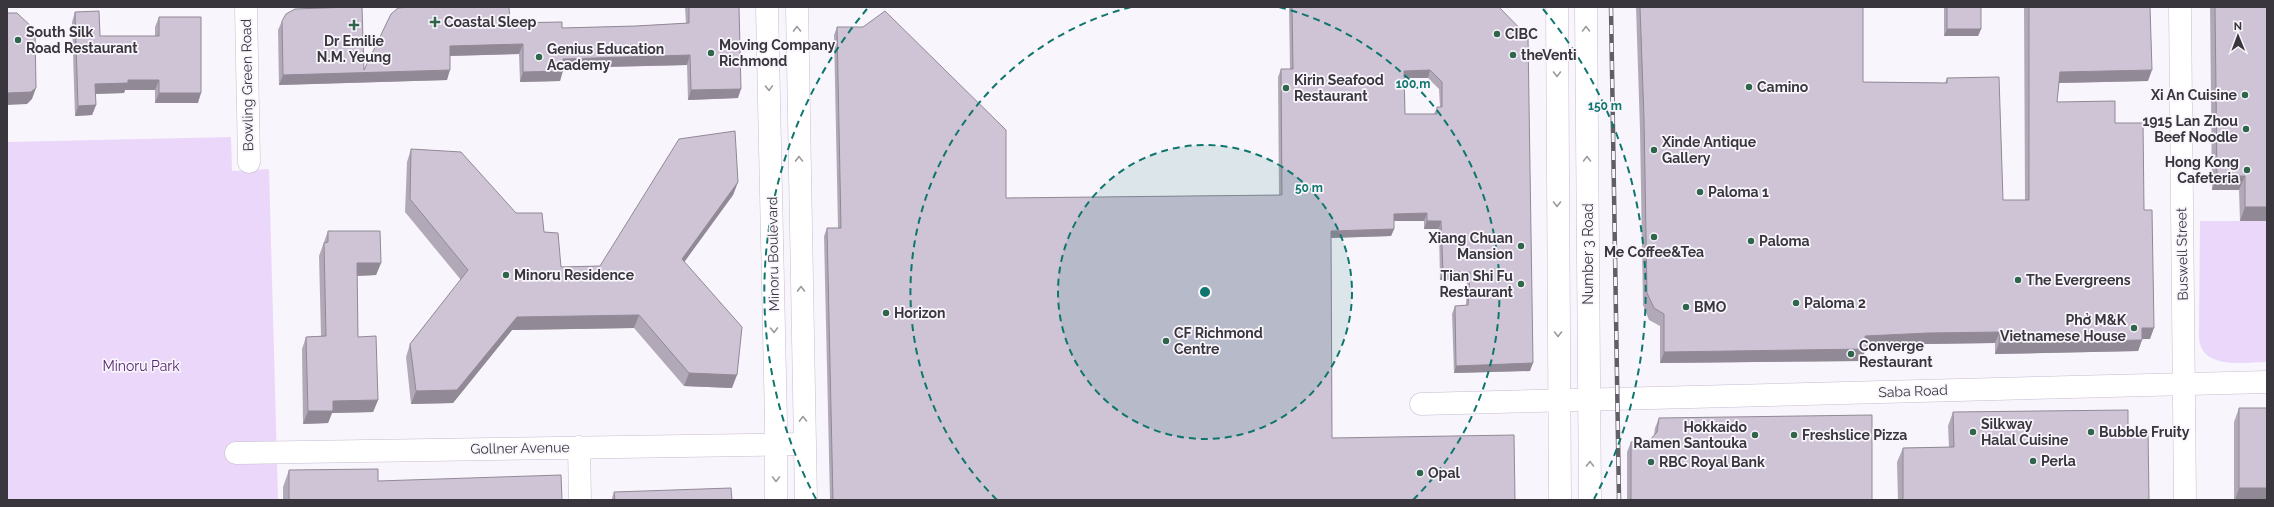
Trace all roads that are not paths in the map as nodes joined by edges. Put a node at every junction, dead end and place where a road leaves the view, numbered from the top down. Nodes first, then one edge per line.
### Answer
1 (246, 7) edge
2 (767, 7) edge
3 (797, 7) edge
4 (1557, 7) edge
5 (1586, 7) edge
6 (2180, 7) edge
7 (249, 162) dead end
8 (2267, 382) edge
9 (2184, 384) junction
10 (1589, 400) junction
11 (1559, 401) junction
12 (1421, 404) dead end
13 (804, 444) junction
14 (776, 445) junction
15 (579, 447) junction
16 (236, 453) dead end
17 (580, 500) edge
18 (776, 500) edge
19 (806, 500) edge
20 (1560, 500) edge
21 (1590, 500) edge
22 (2185, 500) edge

1 - 7 street, Bowling Green Road
2 -> 14 street, Minoru Boulevard
13 -> 3 street, Minoru Boulevard
4 -> 11 street
10 -> 5 street, Number 3 Road
6 - 9 street, Buswell Street
8 - 9 street, Saba Road
9 - 10 street, Saba Road
9 - 22 street, Buswell Street
10 - 11 street, Saba Road
21 -> 10 street, Number 3 Road
11 - 12 street, Saba Road
11 - 20 street
13 - 14 street, Gollner Avenue
13 - 19 street, Minoru Boulevard
14 - 15 street, Gollner Avenue
14 -> 18 street, Minoru Boulevard
15 - 16 street, Gollner Avenue
15 - 17 street

